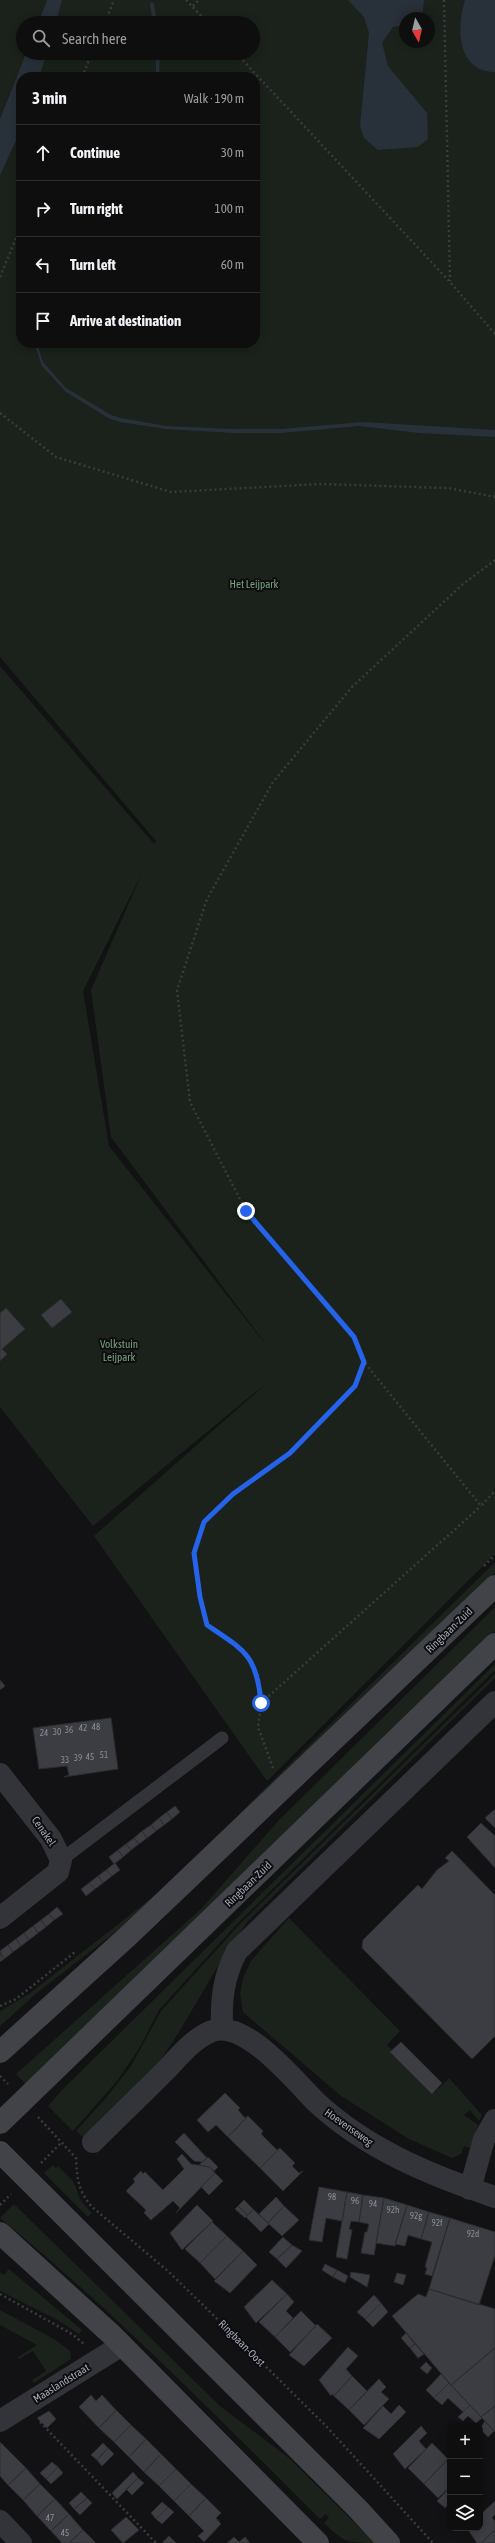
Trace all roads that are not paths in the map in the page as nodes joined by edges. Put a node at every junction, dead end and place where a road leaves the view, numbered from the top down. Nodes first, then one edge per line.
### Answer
1 (495, 1586) edge
2 (495, 1644) edge
3 (495, 1702) edge
4 (222, 1738) dead end
5 (0, 1774) edge
6 (61, 1860) junction
7 (0, 1918) edge
8 (222, 2029) junction
9 (0, 2052) edge
10 (495, 2120) edge
11 (0, 2123) edge
12 (93, 2142) dead end
13 (0, 2152) edge
14 (470, 2188) junction
15 (495, 2197) edge
16 (0, 2233) edge
17 (122, 2345) junction
18 (0, 2421) edge
19 (0, 2521) edge
20 (21, 2543) edge
21 (318, 2543) edge
22 (389, 2543) edge

1 - 9 main road, Ringbaan-Zuid
2 - 11 main road, Ringbaan-Zuid
3 - 8 street
4 - 6 lane
5 - 6 street, Cenakel
6 - 7 street
8 - 12 street
8 - 14 street, Hoevenseweg
10 - 14 street
13 - 22 main road
14 - 15 street, Hoevenseweg
16 - 17 main road
17 - 18 street, Maaslandstraat
17 - 21 main road
19 - 20 street

